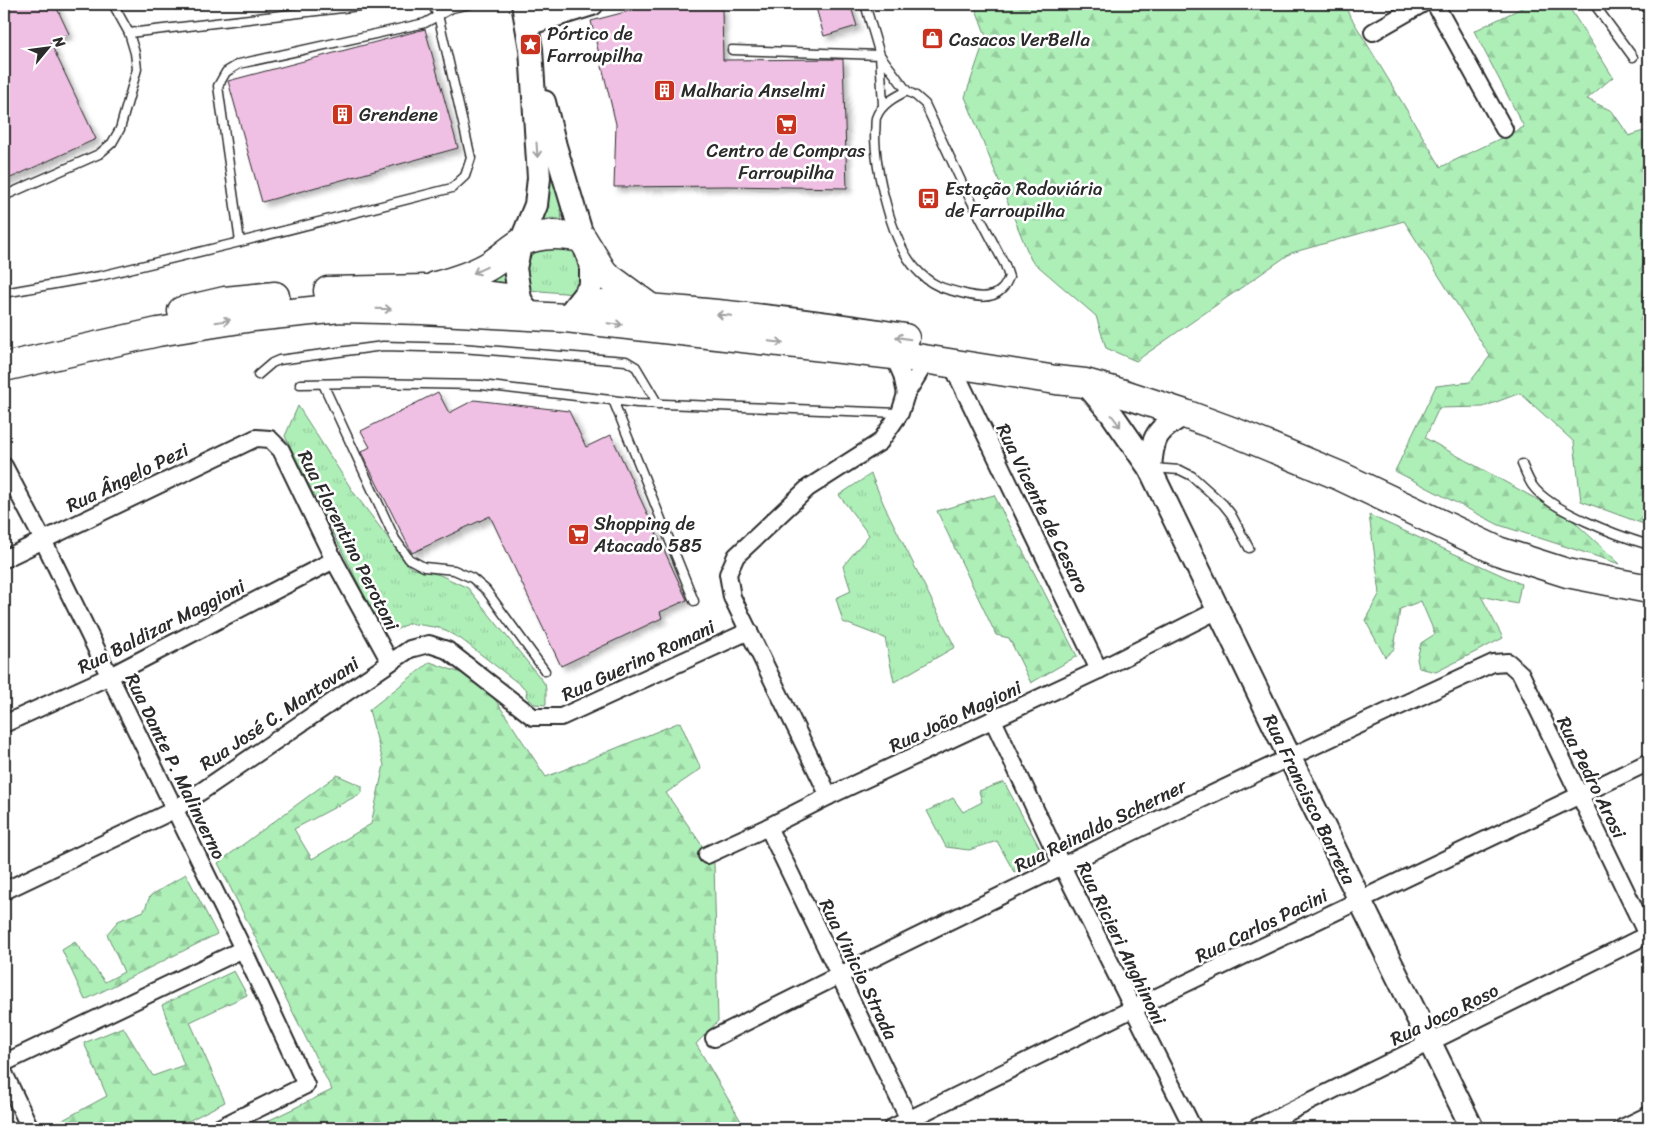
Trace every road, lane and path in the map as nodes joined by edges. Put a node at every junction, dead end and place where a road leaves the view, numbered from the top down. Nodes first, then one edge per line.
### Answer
1 (113, 4) edge
2 (377, 4) edge
3 (432, 4) edge
4 (470, 4) edge
5 (592, 4) edge
6 (865, 4) edge
7 (1422, 4) edge
8 (1435, 4) edge
9 (1594, 4) edge
10 (525, 14) edge
11 (438, 15) junction
12 (1373, 32) dead end
13 (129, 33) junction
14 (531, 49) junction
15 (732, 50) dead end
16 (880, 55) junction
17 (1633, 57) dead end
18 (907, 91) junction
19 (883, 105) junction
20 (1504, 129) dead end
21 (4, 196) edge
22 (581, 227) junction
23 (240, 242) junction
24 (520, 242) junction
25 (426, 289) junction
26 (4, 293) edge
27 (525, 307) junction
28 (650, 308) junction
29 (571, 311) junction
30 (893, 355) junction
31 (939, 361) junction
32 (4, 362) edge
33 (4, 367) edge
34 (258, 375) dead end
35 (1085, 383) junction
36 (300, 384) dead end
37 (322, 384) junction
38 (906, 394) junction
39 (613, 400) junction
40 (658, 404) junction
41 (900, 413) junction
42 (1185, 414) junction
43 (270, 439) joint
44 (1522, 464) dead end
45 (4, 466) edge
46 (1150, 468) junction
47 (43, 540) junction
48 (1649, 545) edge
49 (1249, 548) dead end
50 (4, 559) edge
51 (334, 560) junction
52 (1649, 589) edge
53 (694, 601) dead end
54 (1218, 610) junction
55 (749, 631) junction
56 (390, 662) junction
57 (1508, 662) joint
58 (1099, 670) junction
59 (545, 671) dead end
60 (110, 676) junction
61 (993, 720) junction
62 (4, 724) edge
63 (1289, 756) junction
64 (1649, 762) edge
65 (1578, 795) junction
66 (829, 796) junction
67 (174, 810) junction
68 (768, 827) junction
69 (707, 855) dead end
70 (1062, 866) junction
71 (4, 891) edge
72 (1359, 900) junction
73 (1649, 936) edge
74 (243, 949) junction
75 (839, 975) junction
76 (1132, 1009) junction
77 (714, 1038) dead end
78 (1430, 1043) junction
79 (4, 1063) edge
80 (4, 1073) edge
81 (1649, 1115) edge
82 (911, 1124) edge
83 (30, 1128) edge
84 (219, 1128) edge
85 (892, 1128) edge
86 (1193, 1128) edge
87 (1256, 1128) edge
88 (1472, 1128) edge
89 (1622, 1128) edge

1 - 13 lane
2 - 13 lane
3 - 11 lane
4 - 11 lane
5 - 10 street
6 - 16 lane
7 - 12 street
8 - 20 street
9 - 17 lane
10 - 14 street
11 - 23 lane
11 - 23 lane
13 - 21 lane
14 - 22 street
14 -> 24 street
15 - 16 lane
16 - 18 lane
16 - 19 lane
18 - 19 lane
18 - 19 lane
22 - 24 highway
22 - 28 highway
22 - 29 street
23 - 26 lane
24 -> 25 highway
24 - 27 street
25 - 27 highway
25 - 32 highway
27 - 29 highway
33 -> 27 highway
28 - 29 highway
35 -> 28 highway
29 -> 30 highway
30 - 31 highway
30 - 38 street
31 - 35 highway
31 - 38 street
31 - 58 street, Rua Vicente de Cesaro
34 - 40 lane
35 - 42 highway
35 -> 46 street, Rua Francisco Barreta
36 - 37 lane
37 - 39 lane
37 - 59 lane
38 - 41 street
39 - 40 lane
39 - 53 lane
40 - 41 lane
41 - 55 street
42 - 46 street
42 - 52 highway
43 - 47 street, Rua Ângelo Pezi
43 - 51 street, Rua Florentino Perotoni
44 - 48 lane
45 - 47 street, Rua Dante P. Malinverno
46 - 49 lane
46 - 54 street, Rua Francisco Barreta
47 - 50 street, Rua Ângelo Pezi
47 - 60 street, Rua Dante P. Malinverno
51 - 56 street, Rua Florentino Perotoni
51 - 60 street, Rua Baldizar Maggioni
54 - 58 street, Rua João Magioni
54 - 63 street, Rua Francisco Barreta
55 - 56 street, Rua Guerino Romani
55 - 66 street
56 - 67 street, Rua José C. Mantovani
57 - 63 street, Rua Reinaldo Scherner
57 - 65 street, Rua Pedro Arosi
58 - 61 street, Rua João Magioni
60 - 62 street, Rua Baldizar Maggioni
60 - 67 street, Rua Dante P. Malinverno
61 - 66 street, Rua João Magioni
61 - 70 street, Rua Ricieri Anghinoni
63 - 70 street, Rua Reinaldo Scherner
63 - 72 street, Rua Francisco Barreta
64 - 65 street, Rua Carlos Pacini
65 - 72 street, Rua Carlos Pacini
65 - 73 street, Rua Pedro Arosi
66 - 68 street, Rua João Magioni
67 - 71 street, Rua José C. Mantovani
67 - 74 street, Rua Dante P. Malinverno
68 - 69 street, Rua João Magioni
68 - 75 street, Rua Vinicio Strada
70 - 75 street, Rua Reinaldo Scherner
70 - 76 street, Rua Ricieri Anghinoni
72 - 76 street, Rua Carlos Pacini
72 - 78 street, Rua Francisco Barreta
73 - 78 street, Rua Joco Roso
74 - 79 street
74 - 84 street, Rua Dante P. Malinverno
75 - 77 street, Rua Reinaldo Scherner
75 - 82 street, Rua Vinicio Strada
76 - 82 street, Rua Carlos Pacini
76 - 86 street, Rua Ricieri Anghinoni
78 - 87 street, Rua Joco Roso
78 - 88 street, Rua Francisco Barreta
80 - 83 street
81 - 89 street
82 - 85 street, Rua Carlos Pacini

